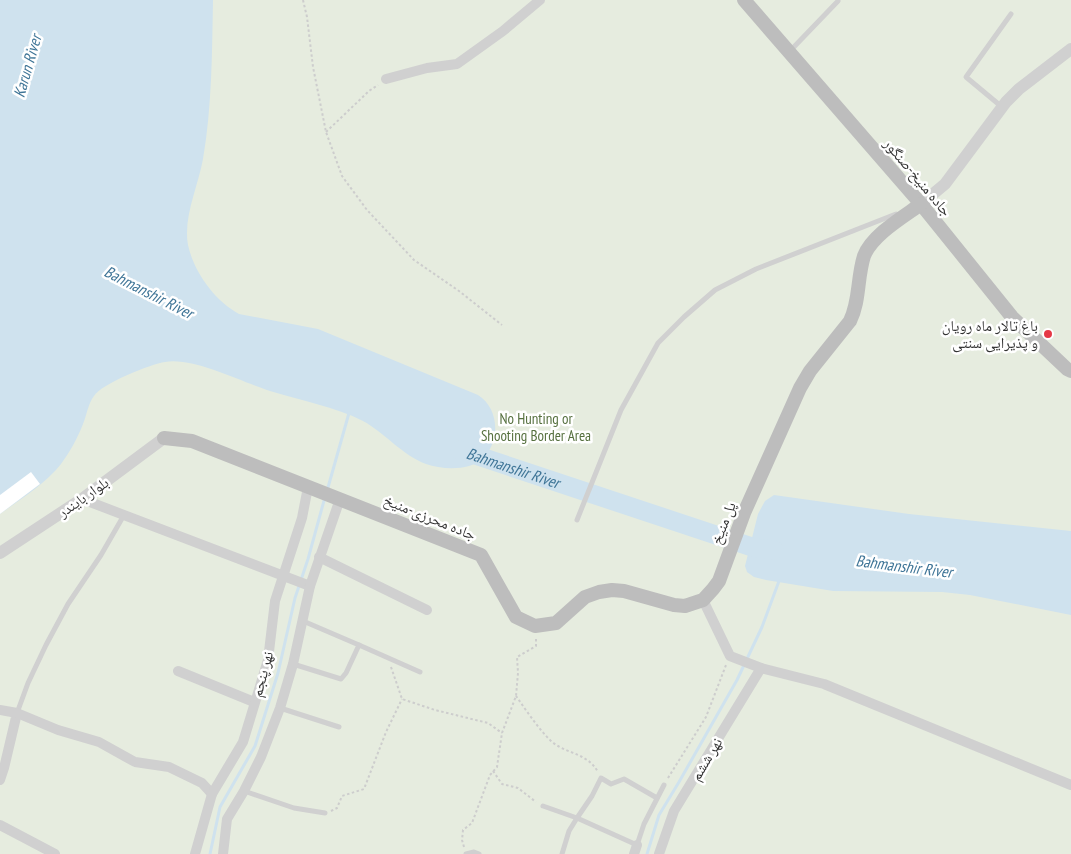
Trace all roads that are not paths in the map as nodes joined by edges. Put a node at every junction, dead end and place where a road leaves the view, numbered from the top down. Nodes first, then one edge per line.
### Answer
1 (540, 0) edge
2 (744, 0) edge
3 (838, 1) dead end
4 (1011, 14) dead end
5 (1071, 49) edge
6 (789, 52) junction
7 (386, 79) road end
8 (1004, 105) junction
9 (921, 204) junction
10 (1071, 371) edge
11 (164, 438) joint
12 (314, 489) junction
13 (337, 498) junction
14 (82, 499) junction
15 (124, 515) junction
16 (577, 520) dead end
17 (0, 552) edge
18 (319, 557) junction
19 (284, 575) junction
20 (308, 585) junction
21 (703, 600) junction
22 (427, 610) dead end
23 (303, 621) junction
24 (359, 645) junction
25 (293, 664) junction
26 (757, 666) junction
27 (178, 671) dead end
28 (420, 672) dead end
29 (254, 702) junction
30 (280, 708) junction
31 (0, 710) edge
32 (17, 713) junction
33 (339, 727) dead end
34 (0, 780) edge
35 (664, 785) road end
36 (1071, 785) edge
37 (244, 792) junction
38 (212, 794) junction
39 (657, 798) junction
40 (543, 806) road end
41 (325, 813) road end
42 (577, 818) junction
43 (0, 825) edge
44 (635, 849) edge
45 (55, 854) edge
46 (195, 854) edge
47 (223, 854) edge
48 (466, 854) edge
49 (478, 854) edge
50 (562, 854) edge
51 (659, 854) edge

1 - 7 street
2 - 6 main road, جاده منیخ-صنگور
3 - 6 lane
4 - 8 lane
5 - 8 street
6 - 9 main road, جاده منیخ-صنگور
8 - 9 street
9 - 10 main road, جاده منیخ-صنگور
9 - 16 lane
9 - 21 main road, پل منیخ
11 - 12 main road
11 - 14 street, بلوار بایندر
12 - 13 main road, جاده محرزی-منیخ
12 - 19 street, نهر پنجم
13 - 18 street, نهر پنجم
13 - 21 main road, جاده محرزی-منیخ
14 - 15 street
14 - 17 street, بلوار بایندر
15 - 19 street
15 - 32 lane
18 - 20 street, نهر پنجم
18 - 22 street
19 - 20 street
19 - 29 street, نهر پنجم
20 - 23 street, نهر پنجم
21 - 26 street
23 - 24 lane
23 - 25 street, نهر پنجم
24 - 25 lane
24 - 28 lane
25 - 30 street, نهر پنجم
26 - 36 street
26 - 51 street, نهر ششم
27 - 29 street
29 - 38 street, نهر پنجم
30 - 33 lane
30 - 37 street, نهر پنجم
31 - 32 street
32 - 34 street
32 - 38 street
35 - 39 lane
37 - 41 lane
37 - 47 street, نهر پنجم
38 - 46 street, نهر پنجم
39 - 42 lane
39 - 44 lane
40 - 42 lane
42 - 44 lane
42 - 50 lane
43 - 45 street
48 - 49 lane

